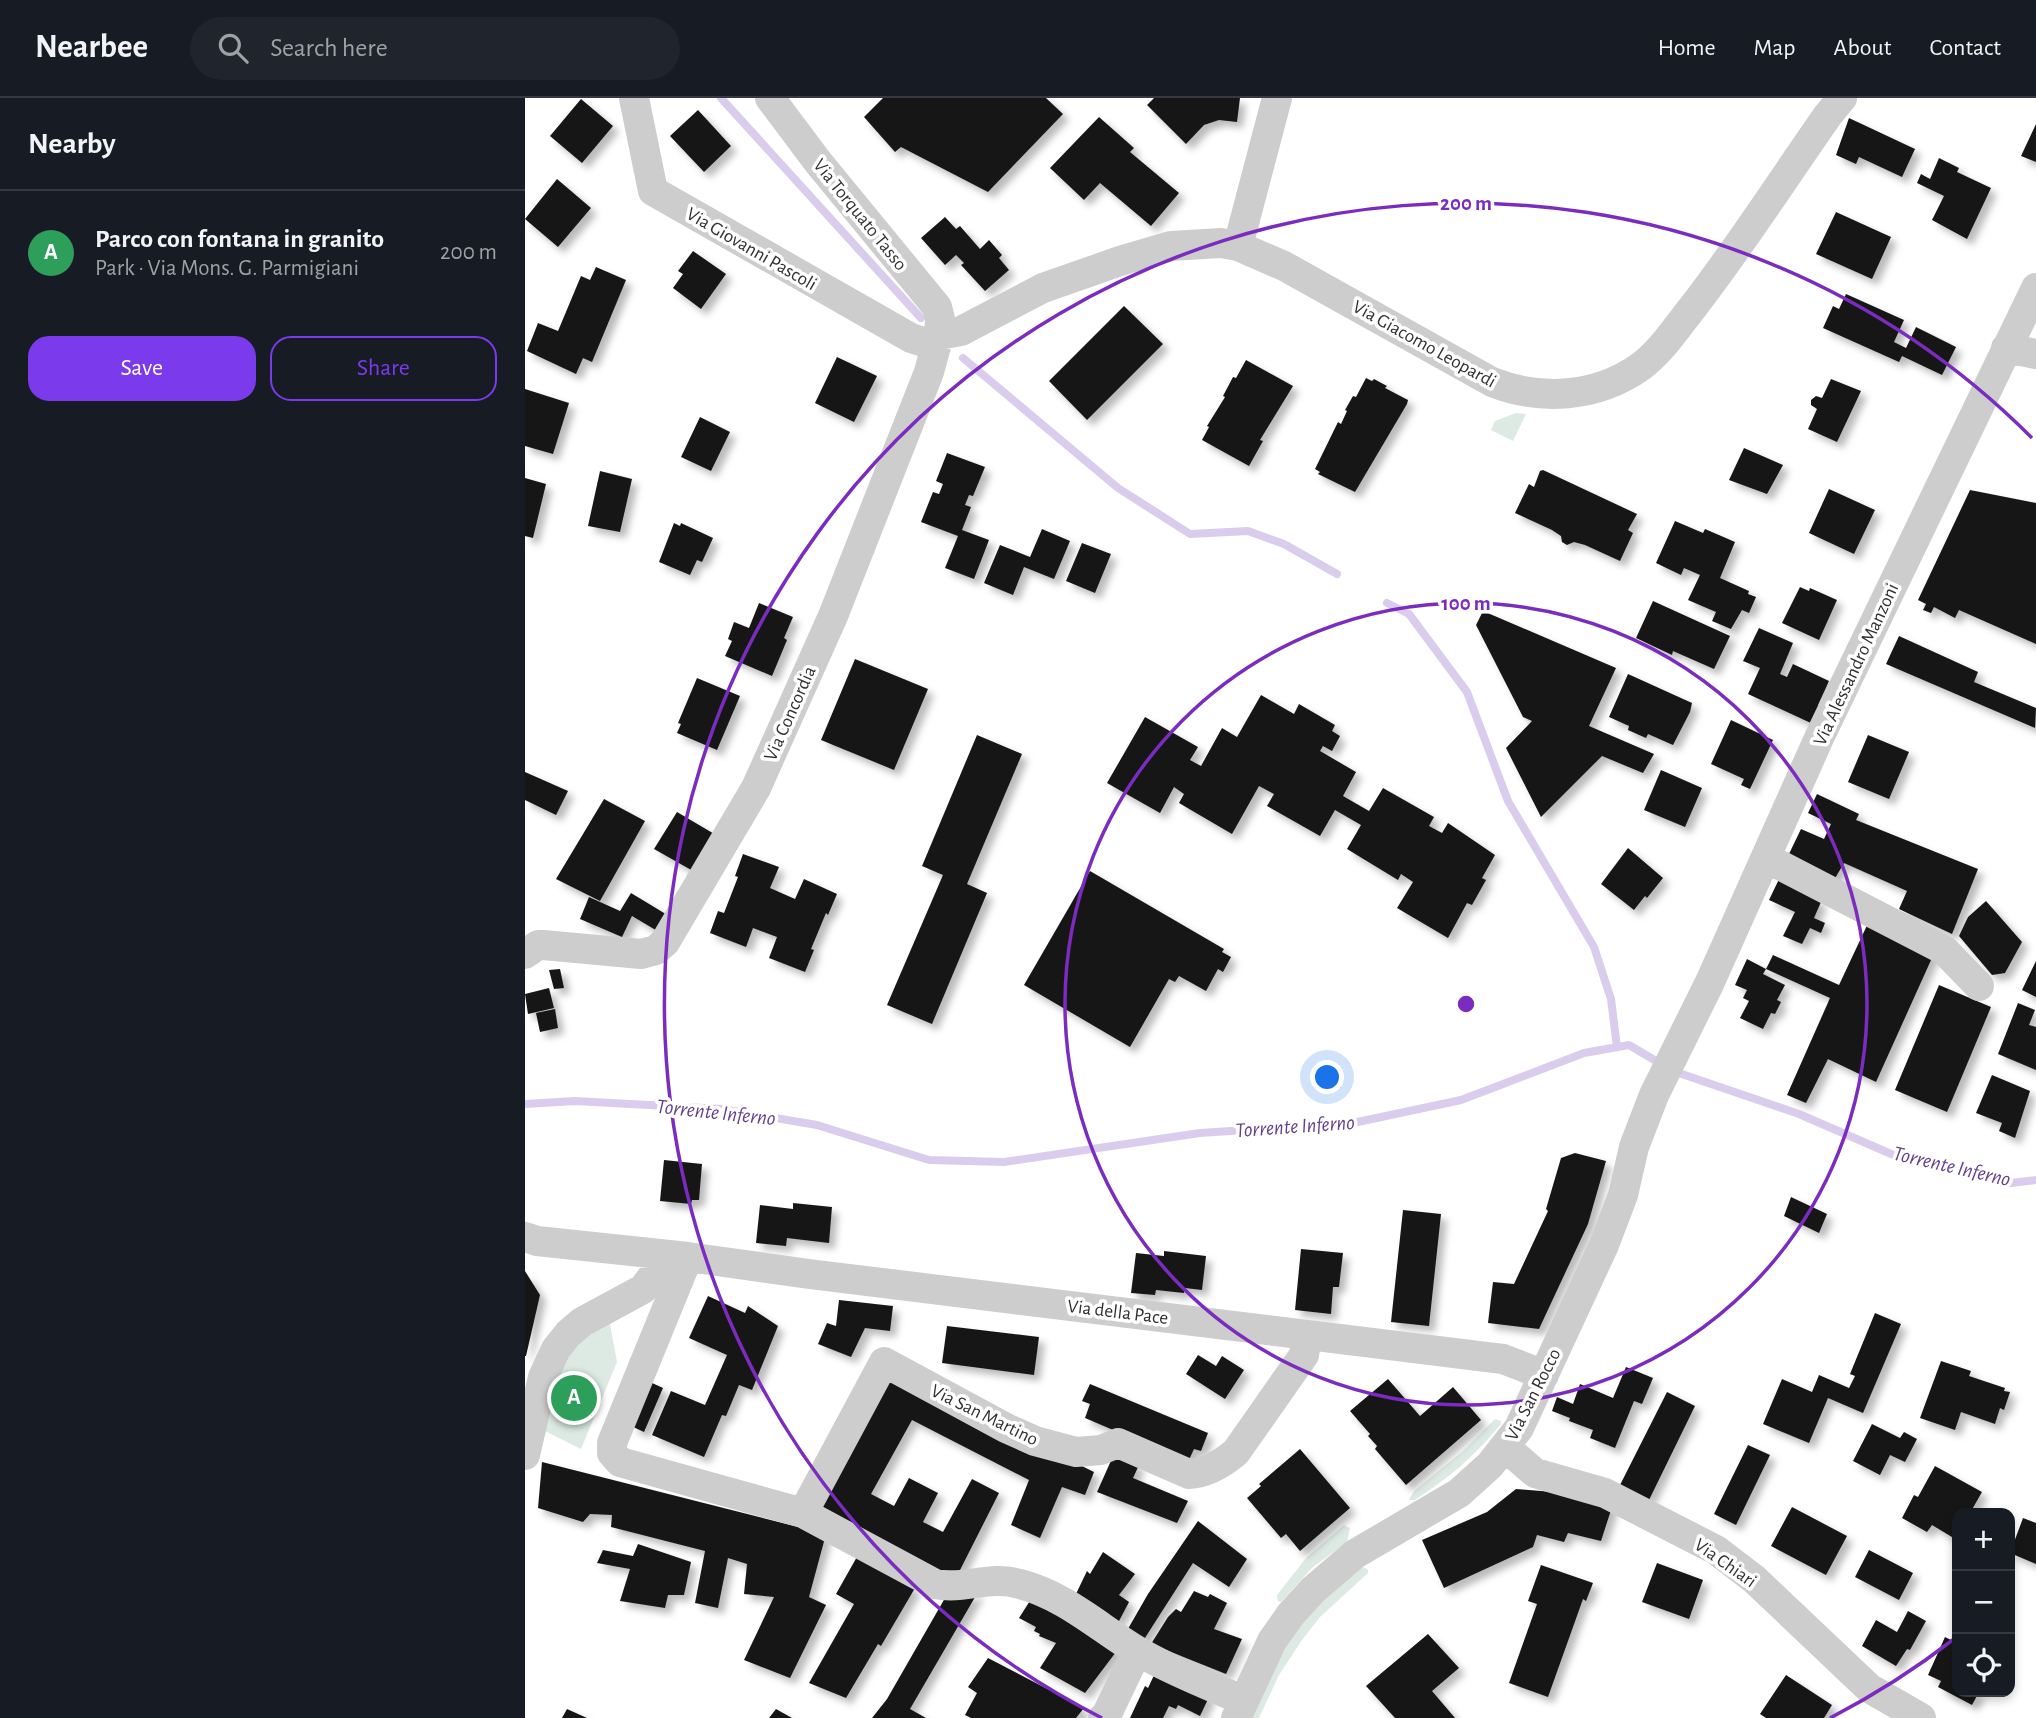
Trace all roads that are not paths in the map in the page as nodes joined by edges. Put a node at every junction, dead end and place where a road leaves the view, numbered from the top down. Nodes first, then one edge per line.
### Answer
1 (634, 98) edge
2 (770, 98) edge
3 (1277, 98) edge
4 (1842, 98) edge
5 (1238, 246) junction
6 (2036, 288) edge
7 (938, 340) junction
8 (2005, 348) junction
9 (2036, 354) edge
10 (1766, 858) junction
11 (525, 954) edge
12 (1710, 982) joint
13 (1979, 986) dead end
14 (525, 1237) edge
15 (674, 1255) junction
16 (1307, 1335) junction
17 (1544, 1375) junction
18 (1505, 1447) junction
19 (525, 1455) edge
20 (803, 1513) junction
21 (1137, 1651) junction
22 (1240, 1709) edge
23 (1103, 1718) edge
24 (1921, 1718) edge

1 - 7 street, Via Giovanni Pascoli
2 - 7 street, Via Torquato Tasso
3 - 5 street
4 - 5 street, Via Giacomo Leopardi
5 - 7 street, Via Giacomo Leopardi
6 - 8 street, Via Alessandro Manzoni
7 - 11 street, Via Concordia
8 - 9 street
8 - 10 street, Via Alessandro Manzoni
10 - 12 street, Via Alessandro Manzoni
10 - 13 street
12 - 17 street, Via San Rocco
14 - 15 street
15 - 16 street, Via della Pace
15 - 19 street
15 - 20 street
16 - 17 street, Via della Pace
16 - 20 street, Via San Martino
17 - 18 street, Via San Rocco
18 - 22 street, Via San Rocco
18 - 24 street, Via Chiari
20 - 21 street
21 - 22 street
21 - 23 street

